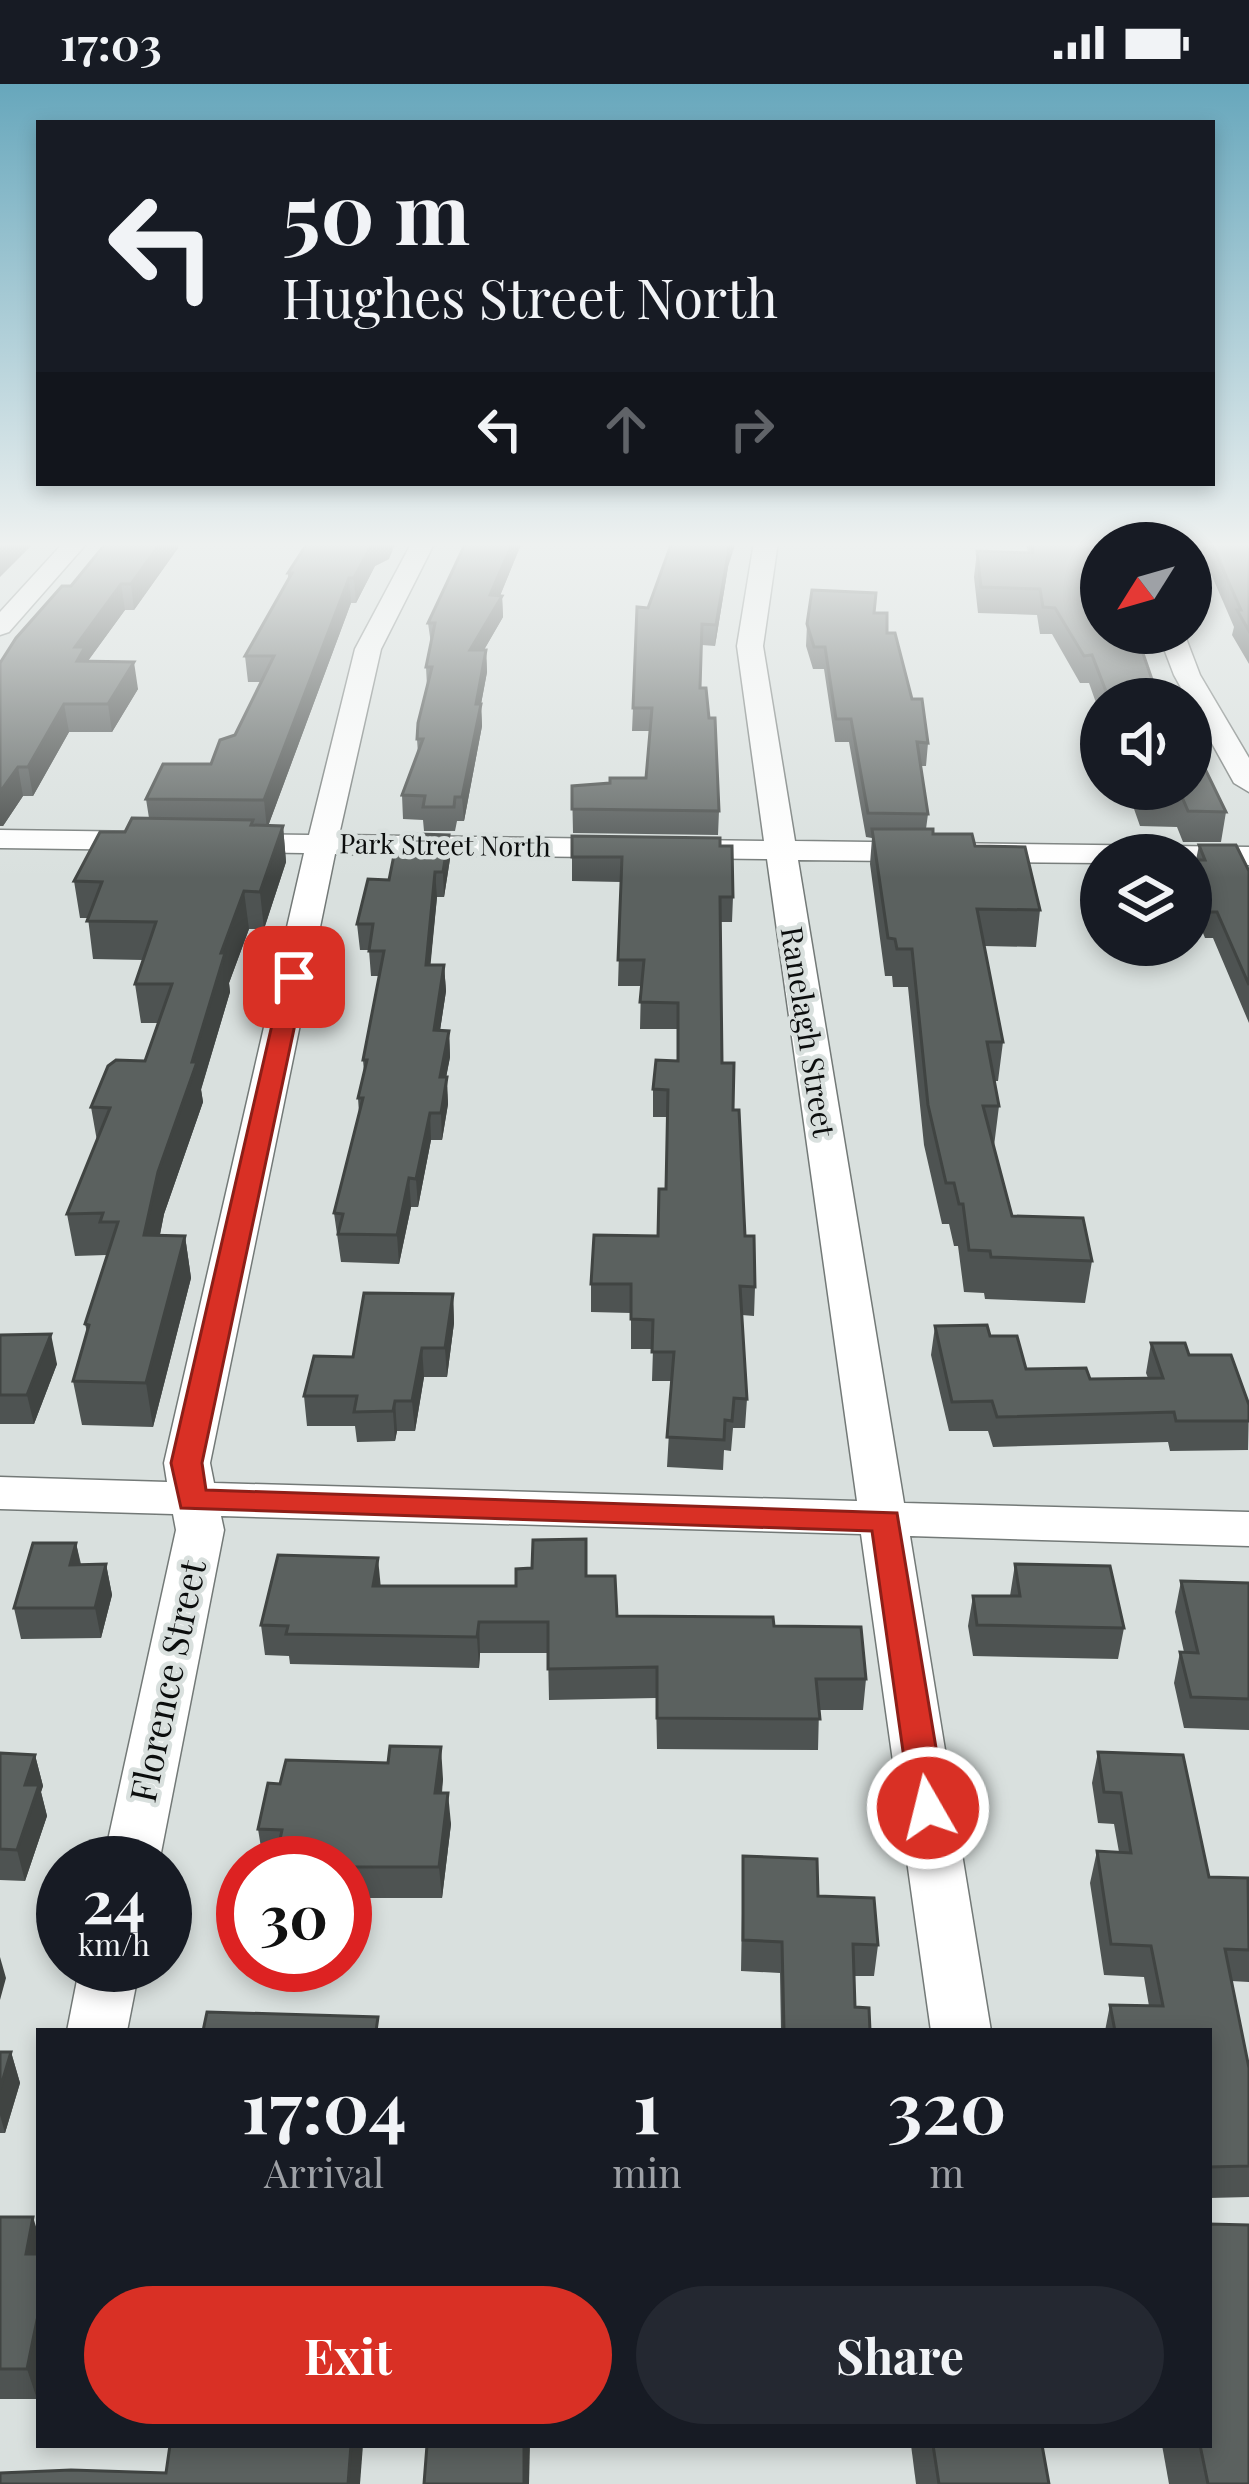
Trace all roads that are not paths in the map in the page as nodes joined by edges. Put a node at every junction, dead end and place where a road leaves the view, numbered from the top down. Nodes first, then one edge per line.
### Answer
1 (367, 654) edge
2 (751, 654) edge
3 (1180, 654) edge
4 (1249, 783) edge
5 (0, 838) edge
6 (323, 844) junction
7 (778, 849) junction
8 (1249, 856) edge
9 (0, 1493) edge
10 (192, 1500) junction
11 (886, 1521) junction
12 (1249, 1529) edge
13 (137, 1836) edge
14 (105, 1992) edge
15 (98, 2028) edge
16 (961, 2028) edge

1 - 6 street, Florence Street
2 - 7 street, Ranelagh Street
3 - 4 street
5 - 6 street, Park Street North
6 - 7 street, Park Street North
6 - 10 street, Florence Street
7 - 8 street, Park Street North
7 - 11 street, Ranelagh Street
9 - 10 street
10 - 11 street
10 - 13 street, Florence Street
11 - 12 street
11 - 16 street, Ranelagh Street
14 - 15 street

